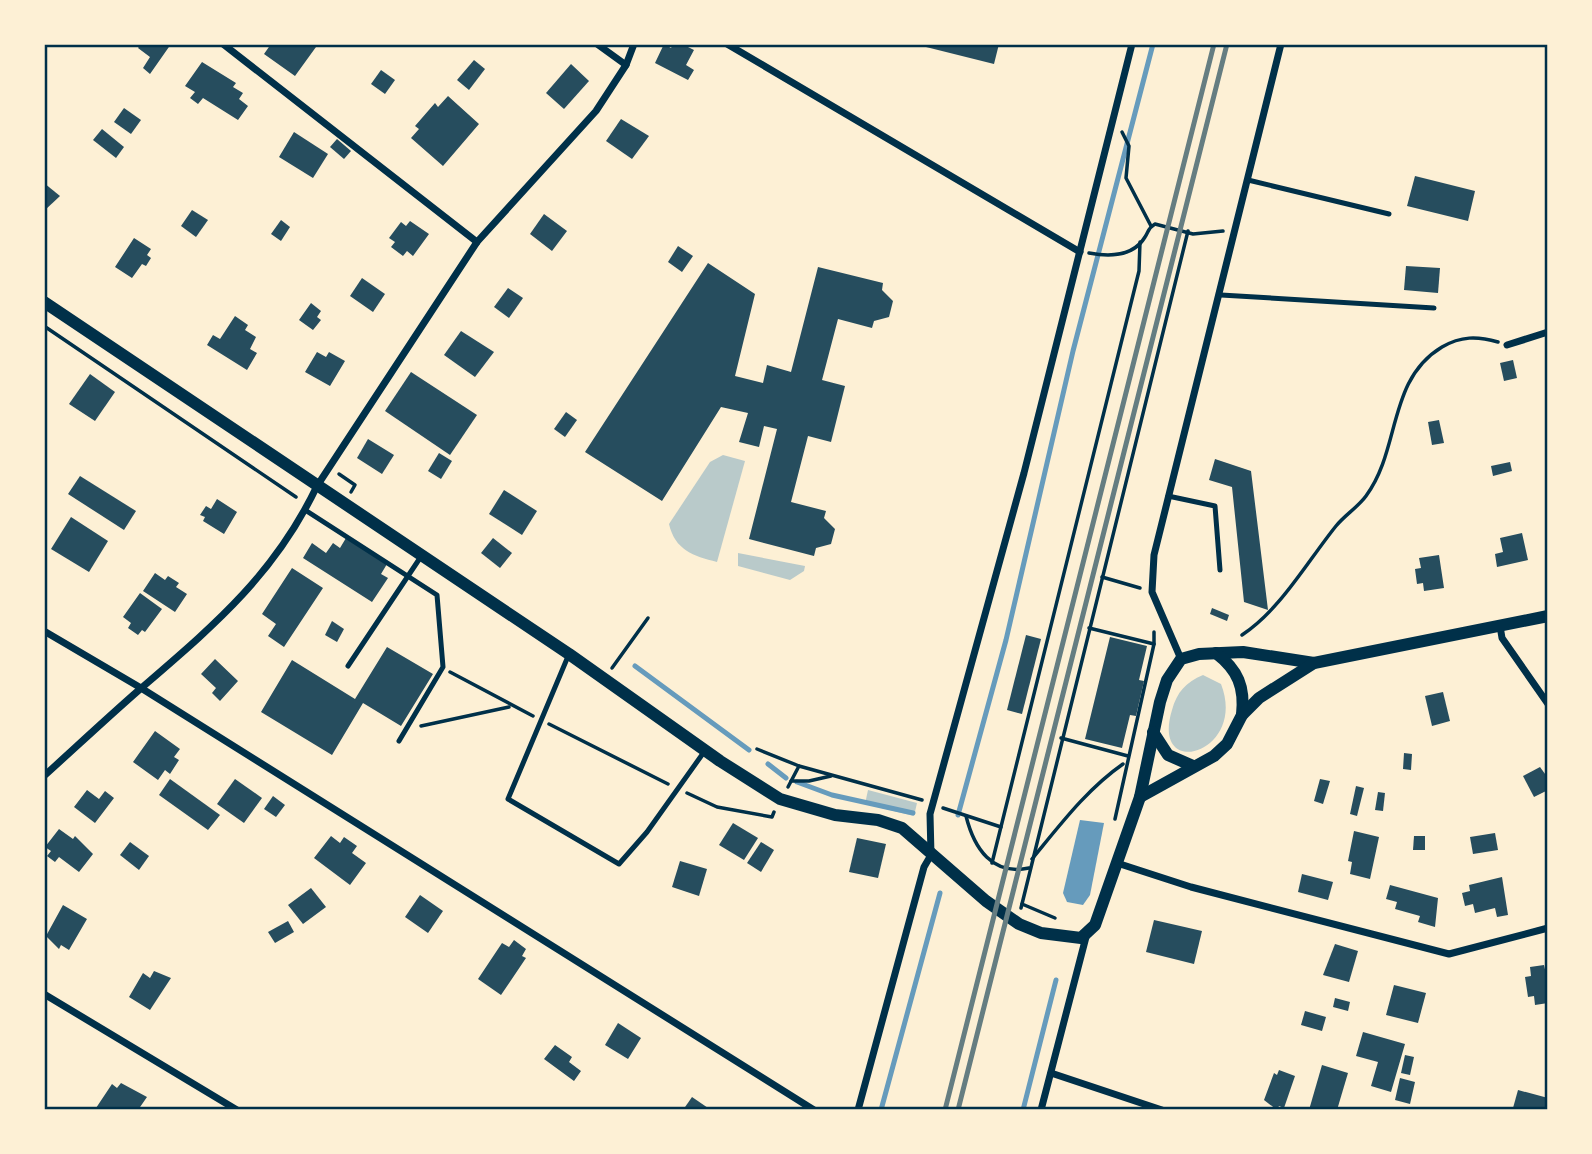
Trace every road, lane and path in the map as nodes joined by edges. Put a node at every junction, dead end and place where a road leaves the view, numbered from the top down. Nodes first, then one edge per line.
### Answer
1 (223, 44) edge
2 (597, 44) edge
3 (634, 44) edge
4 (727, 44) edge
5 (1132, 44) edge
6 (1281, 44) edge
7 (626, 65) junction
8 (1112, 125) junction
9 (1248, 180) junction
10 (1389, 214) dead end
11 (1151, 226) junction
12 (1188, 230) junction
13 (1221, 230) dead end
14 (477, 242) junction
15 (1140, 242) junction
16 (1080, 251) junction
17 (1093, 254) dead end
18 (1221, 295) junction
19 (44, 302) edge
20 (1434, 308) dead end
21 (44, 326) edge
22 (1548, 332) edge
23 (1507, 345) joint
24 (317, 486) junction
25 (1168, 496) junction
26 (305, 510) junction
27 (422, 555) junction
28 (1220, 570) dead end
29 (408, 576) junction
30 (1102, 577) junction
31 (1152, 592) junction
32 (1548, 616) edge
33 (648, 618) dead end
34 (1154, 626) dead end
35 (1500, 626) junction
36 (1089, 628) junction
37 (44, 631) edge
38 (1242, 635) dead end
39 (1154, 644) junction
40 (1216, 653) junction
41 (569, 654) junction
42 (1181, 659) junction
43 (1314, 663) junction
44 (348, 666) dead end
45 (443, 667) junction
46 (604, 679) junction
47 (141, 688) junction
48 (1548, 704) edge
49 (512, 707) junction
50 (1242, 715) junction
51 (540, 720) junction
52 (435, 723) dead end
53 (1153, 732) junction
54 (1061, 738) junction
55 (399, 741) dead end
56 (758, 749) dead end
57 (705, 750) junction
58 (1128, 756) junction
59 (1125, 763) junction
60 (799, 766) junction
61 (1193, 766) junction
62 (44, 776) edge
63 (833, 776) junction
64 (791, 781) junction
65 (674, 787) dead end
66 (788, 787) dead end
67 (682, 791) dead end
68 (1140, 797) junction
69 (933, 805) junction
70 (947, 810) dead end
71 (966, 816) junction
72 (772, 817) dead end
73 (1114, 825) dead end
74 (1001, 827) junction
75 (931, 855) junction
76 (1031, 859) junction
77 (992, 863) junction
78 (1117, 863) junction
79 (1030, 868) junction
80 (1022, 904) junction
81 (1064, 920) dead end
82 (1019, 924) junction
83 (1548, 928) edge
84 (1086, 936) junction
85 (44, 994) edge
86 (1051, 1073) junction
87 (237, 1110) edge
88 (814, 1110) edge
89 (858, 1110) edge
90 (1041, 1110) edge
91 (1162, 1110) edge

1 - 14 street
2 - 7 street
3 - 7 street
4 - 16 street
5 - 8 street
6 - 9 street
7 - 14 street
8 - 11 path
8 - 16 street
9 - 10 lane
9 - 18 street
11 - 12 path
11 - 15 path
12 - 13 path
12 - 30 path
14 - 24 street
15 - 17 path
15 - 74 path
16 - 69 street
18 - 20 lane
18 - 25 street
19 - 24 street
21 - 26 path
22 - 23 street
23 - 38 path
24 - 26 street
24 - 27 street
25 - 28 lane
25 - 31 street
26 - 29 lane
26 - 47 street
27 - 29 lane
27 - 41 street
29 - 44 lane
29 - 45 lane
30 - 31 path
30 - 36 path
31 - 42 street
32 - 35 street
33 - 46 path
34 - 39 path
35 - 43 street
35 - 48 street
36 - 39 path
36 - 54 path
37 - 47 street
39 - 58 path
40 - 42 street
40 - 43 street
40 - 50 street
41 - 46 street
41 - 51 lane
42 - 53 street
43 - 50 street
45 - 49 path
45 - 55 lane
46 - 57 street
47 - 62 street
47 - 88 street
49 - 51 path
49 - 52 path
50 - 61 street
51 - 57 lane
51 - 65 path
53 - 61 street
53 - 68 street
54 - 58 path
54 - 76 path
56 - 60 path
57 - 75 street
58 - 59 path
59 - 73 path
59 - 76 path
60 - 63 path
60 - 64 path
61 - 68 street
63 - 64 path
63 - 69 path
64 - 66 path
67 - 72 path
68 - 78 street
69 - 75 street
70 - 71 path
71 - 74 path
71 - 77 path
74 - 77 path
75 - 82 street
75 - 89 street
76 - 79 path
77 - 79 path
78 - 83 street
78 - 84 street
79 - 80 path
80 - 81 path
80 - 82 path
82 - 84 street
84 - 86 street
85 - 87 street
86 - 90 street
86 - 91 street

